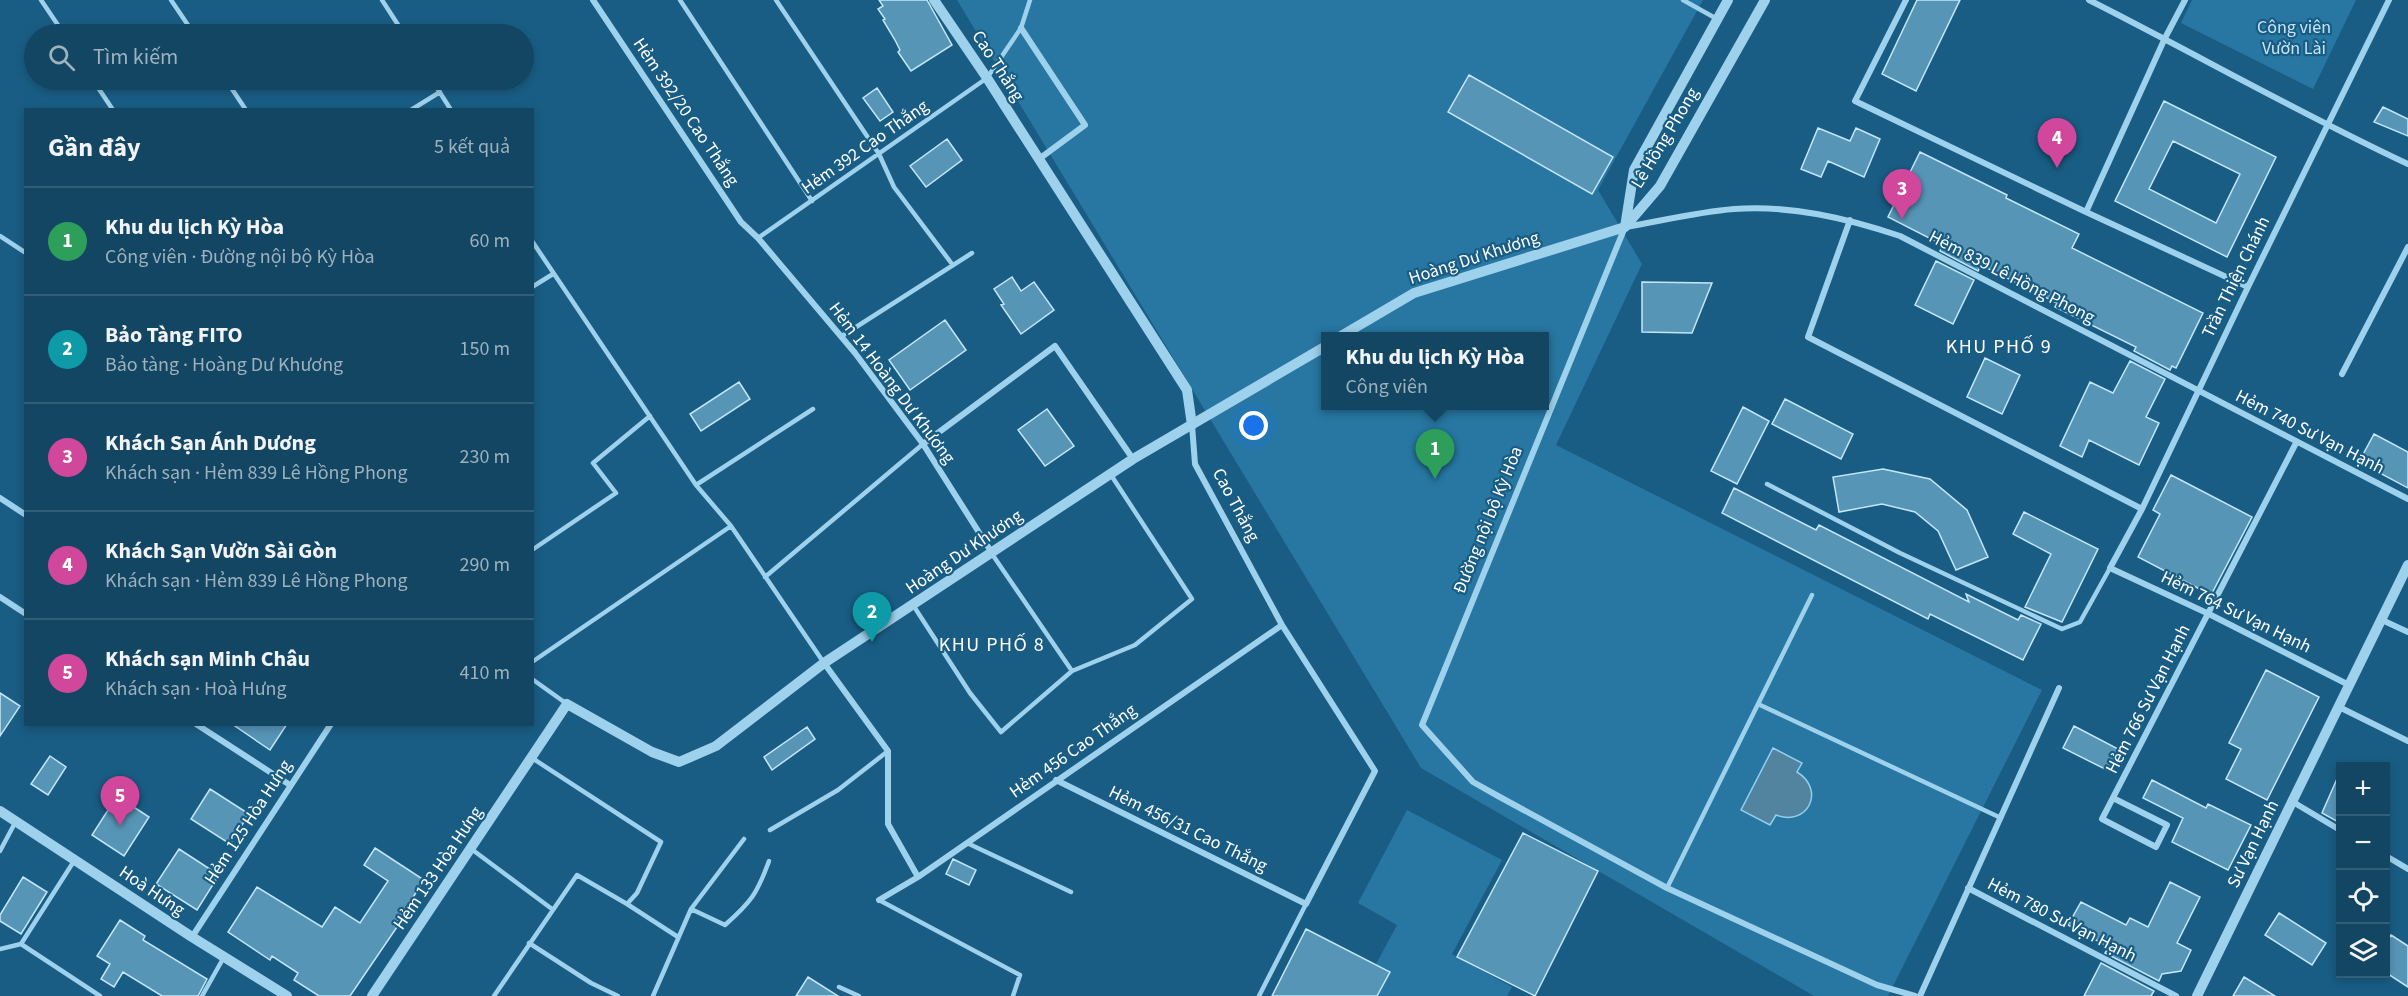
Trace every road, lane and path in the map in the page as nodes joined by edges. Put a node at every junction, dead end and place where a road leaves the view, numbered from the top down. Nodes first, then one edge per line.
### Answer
1 (41, 0) edge
2 (171, 0) edge
3 (382, 0) edge
4 (593, 0) edge
5 (680, 0) edge
6 (776, 0) edge
7 (934, 0) edge
8 (1030, 0) edge
9 (1683, 0) edge
10 (1728, 0) edge
11 (1765, 0) edge
12 (1906, 0) edge
13 (2089, 0) edge
14 (2185, 0) edge
15 (2390, 0) edge
16 (1717, 19) junction
17 (57, 24) edge
18 (188, 24) edge
19 (398, 24) edge
20 (1021, 28) junction
21 (2165, 38) junction
22 (987, 78) junction
23 (100, 90) edge
24 (233, 90) edge
25 (440, 92) joint
26 (112, 108) edge
27 (245, 108) edge
28 (414, 108) edge
29 (450, 108) edge
30 (2327, 126) junction
31 (879, 154) junction
32 (1039, 159) junction
33 (2408, 164) edge
34 (812, 201) junction
35 (2085, 212) junction
36 (1850, 220) junction
37 (1625, 227) junction
38 (0, 237) edge
39 (758, 238) junction
40 (534, 244) edge
41 (2408, 247) edge
42 (24, 252) edge
43 (972, 253) dead end
44 (952, 264) junction
45 (553, 274) junction
46 (534, 286) edge
47 (2248, 287) junction
48 (1348, 332) edge
49 (842, 336) junction
50 (1321, 349) edge
51 (2342, 374) dead end
52 (2198, 391) junction
53 (813, 409) dead end
54 (650, 416) junction
55 (1192, 425) junction
56 (2296, 443) junction
57 (923, 444) junction
58 (1133, 459) junction
59 (1111, 475) junction
60 (1767, 484) dead end
61 (696, 485) junction
62 (0, 498) edge
63 (2408, 499) edge
64 (2142, 509) junction
65 (24, 514) edge
66 (731, 526) junction
67 (534, 549) edge
68 (992, 553) junction
69 (2408, 565) edge
70 (2110, 568) junction
71 (765, 576) junction
72 (1812, 594) dead end
73 (0, 597) edge
74 (913, 606) junction
75 (24, 613) edge
76 (2209, 614) junction
77 (2382, 620) junction
78 (1282, 625) junction
79 (2408, 632) edge
80 (534, 661) edge
81 (824, 663) junction
82 (1072, 671) junction
83 (534, 680) edge
84 (2349, 685) junction
85 (2059, 688) dead end
86 (567, 704) junction
87 (1758, 704) junction
88 (2339, 707) junction
89 (199, 726) edge
90 (330, 726) edge
91 (2408, 741) edge
92 (888, 752) junction
93 (531, 758) junction
94 (1056, 780) junction
95 (290, 785) junction
96 (2113, 798) junction
97 (2293, 802) junction
98 (0, 811) edge
99 (2001, 818) junction
100 (16, 821) junction
101 (2336, 828) edge
102 (770, 830) dead end
103 (744, 839) dead end
104 (967, 843) junction
105 (470, 848) junction
106 (0, 851) edge
107 (75, 859) junction
108 (2390, 859) edge
109 (769, 861) dead end
110 (2408, 870) edge
111 (918, 877) junction
112 (1667, 888) junction
113 (1968, 888) junction
114 (1071, 892) dead end
115 (879, 900) joint
116 (627, 904) junction
117 (1306, 904) junction
118 (552, 909) junction
119 (691, 909) junction
120 (192, 937) junction
121 (678, 937) junction
122 (529, 943) junction
123 (21, 945) junction
124 (0, 949) edge
125 (224, 957) junction
126 (839, 987) dead end
127 (100, 996) edge
128 (202, 996) edge
129 (287, 996) edge
130 (372, 996) edge
131 (494, 996) edge
132 (618, 996) edge
133 (653, 996) edge
134 (859, 996) edge
135 (1013, 996) edge
136 (1259, 996) edge
137 (1915, 996) edge
138 (1920, 996) edge
139 (2176, 996) edge
140 (2198, 996) edge

1 - 17 lane
2 - 18 lane
3 - 19 lane
4 - 39 street, Hẻm 392/20 Cao Thắng
5 - 34 lane
6 - 31 lane
7 - 22 street, Cao Thắng
8 - 20 lane
9 - 16 lane
10 - 16 street, Lê Hồng Phong
11 - 37 street, Lê Hồng Phong
12 - 35 street
13 - 21 street
14 - 21 street
15 - 30 street, Trần Thiện Chánh
16 - 37 street, Lê Hồng Phong
20 - 22 lane
20 - 32 street
21 - 30 street
21 - 35 street
22 - 31 lane, Hẻm 392 Cao Thắng
22 - 32 street, Cao Thắng
23 - 26 lane
24 - 27 lane
25 - 28 lane
25 - 29 lane
30 - 33 street
30 - 47 street, Trần Thiện Chánh
31 - 34 lane, Hẻm 392 Cao Thắng
31 - 44 lane
32 - 55 street, Cao Thắng
34 - 39 lane, Hẻm 392 Cao Thắng
35 - 47 street
36 - 37 street, Hẻm 839 Lê Hồng Phong
36 - 52 street, Hẻm 839 Lê Hồng Phong
36 - 64 street
37 - 48 street, Hoàng Dư Khương
37 - 112 street, Đường nội bộ Kỳ Hòa
38 - 42 lane
39 - 49 street, Hẻm 14 Hoàng Dư Khương
40 - 45 lane
41 - 51 street
43 - 44 lane
44 - 49 lane
45 - 46 lane
45 - 54 lane
47 - 52 street, Trần Thiện Chánh
49 - 57 street, Hẻm 14 Hoàng Dư Khương
50 - 55 street, Hoàng Dư Khương
52 - 56 street, Hẻm 740 Sư Vạn Hạnh
52 - 64 street, Trần Thiện Chánh
53 - 61 lane
54 - 61 lane
54 - 67 lane
55 - 58 street, Hoàng Dư Khương
55 - 78 street, Cao Thắng
56 - 63 street, Hẻm 740 Sư Vạn Hạnh
56 - 76 street, Hẻm 766 Sư Vạn Hạnh
57 - 58 street
57 - 68 street, Hẻm 14 Hoàng Dư Khương
57 - 71 lane
58 - 59 street, Hoàng Dư Khương
59 - 68 street, Hoàng Dư Khương
59 - 82 lane
60 - 70 lane
61 - 66 lane
62 - 65 street
64 - 70 street, Trần Thiện Chánh
66 - 71 lane
66 - 80 lane
68 - 74 street, Hoàng Dư Khương
68 - 82 lane
69 - 77 street, Sư Vạn Hạnh
70 - 76 street, Hẻm 764 Sư Vạn Hạnh
71 - 81 lane
72 - 87 lane
73 - 75 street
74 - 81 street, Hoàng Dư Khương
74 - 82 lane
76 - 84 street, Hẻm 764 Sư Vạn Hạnh
76 - 96 street, Hẻm 766 Sư Vạn Hạnh
77 - 79 street
77 - 84 street, Sư Vạn Hạnh
78 - 94 street, Hẻm 456 Cao Thắng
78 - 117 street, Cao Thắng
81 - 86 street, Hoàng Dư Khương
81 - 92 street
83 - 86 lane, Hoàng Dư Khương
84 - 88 street, Sư Vạn Hạnh
85 - 99 street, Hẻm 780 Sư Vạn Hạnh
86 - 93 street, Hẻm 133 Hòa Hưng
87 - 99 lane
87 - 112 lane
88 - 91 street
88 - 97 street, Sư Vạn Hạnh
89 - 95 street
90 - 95 street, Hẻm 125 Hòa Hưng
92 - 102 lane
92 - 111 street
93 - 105 street, Hẻm 133 Hòa Hưng
93 - 116 lane
94 - 104 street, Hẻm 456 Cao Thắng
94 - 117 street, Hẻm 456/31 Cao Thắng
95 - 120 street, Hẻm 125 Hòa Hưng
96 - 96 street, Hẻm 766 Sư Vạn Hạnh
97 - 101 street
97 - 140 street, Sư Vạn Hạnh
98 - 100 street, Hoà Hưng
99 - 113 street, Hẻm 780 Sư Vạn Hạnh
100 - 106 lane
100 - 107 street, Hoà Hưng
103 - 119 lane
104 - 111 street, Hẻm 456 Cao Thắng
104 - 114 lane
105 - 118 lane
105 - 130 street, Hẻm 133 Hòa Hưng
107 - 120 street, Hoà Hưng
107 - 123 lane
108 - 110 street
109 - 119 lane
111 - 115 street, Hẻm 456 Cao Thắng
112 - 137 street
113 - 138 street
113 - 139 street, Hẻm 780 Sư Vạn Hạnh
115 - 135 lane
116 - 118 lane
116 - 121 lane
117 - 136 lane
118 - 122 lane
119 - 121 lane
120 - 125 street, Hoà Hưng
121 - 133 lane
122 - 131 lane
122 - 132 lane
123 - 124 lane
123 - 127 lane
125 - 128 lane
125 - 129 street, Hoà Hưng
126 - 134 lane

